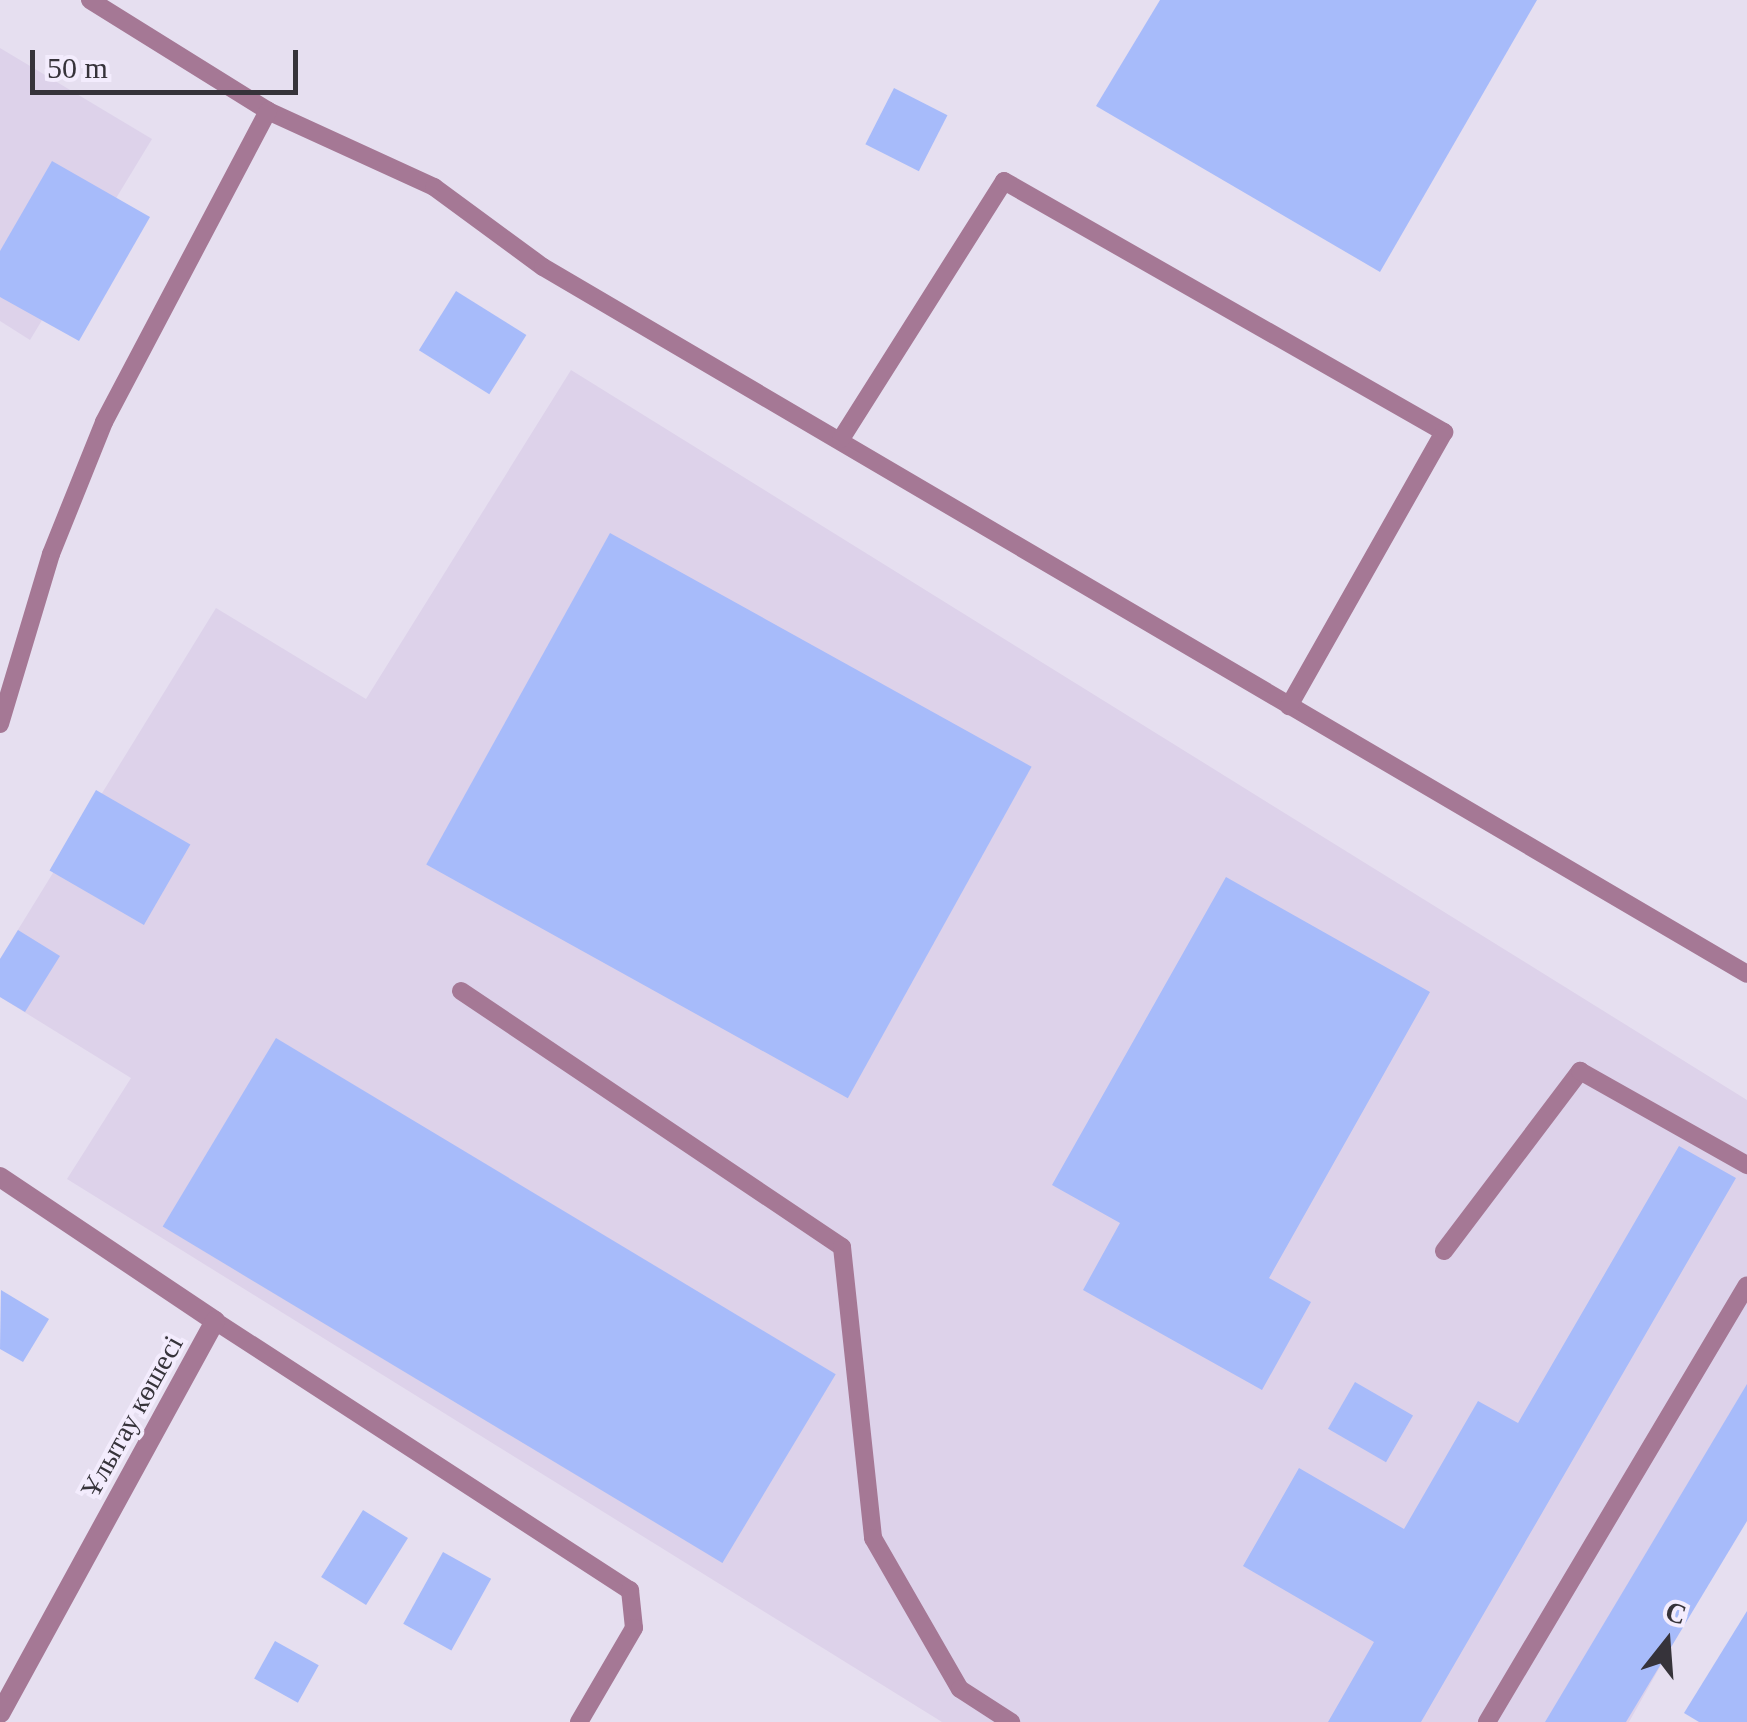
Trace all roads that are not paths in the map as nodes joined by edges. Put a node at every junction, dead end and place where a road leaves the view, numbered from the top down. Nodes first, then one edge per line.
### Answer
1 (90, 0) edge
2 (268, 112) junction
3 (841, 439) junction
4 (1290, 706) junction
5 (0, 724) edge
6 (1747, 974) edge
7 (461, 992) dead end
8 (1747, 1165) edge
9 (0, 1177) edge
10 (1444, 1251) dead end
11 (1747, 1284) edge
12 (215, 1321) junction
13 (0, 1713) edge
14 (580, 1722) edge
15 (1011, 1722) edge
16 (1487, 1722) edge

1 - 2 lane
2 - 3 lane
2 - 5 lane
3 - 4 lane
3 - 4 lane
4 - 6 lane
7 - 15 lane
8 - 10 lane
9 - 12 street, Ұлытау көшесі
11 - 16 lane
12 - 13 street, Ұлытау көшесі
12 - 14 lane

